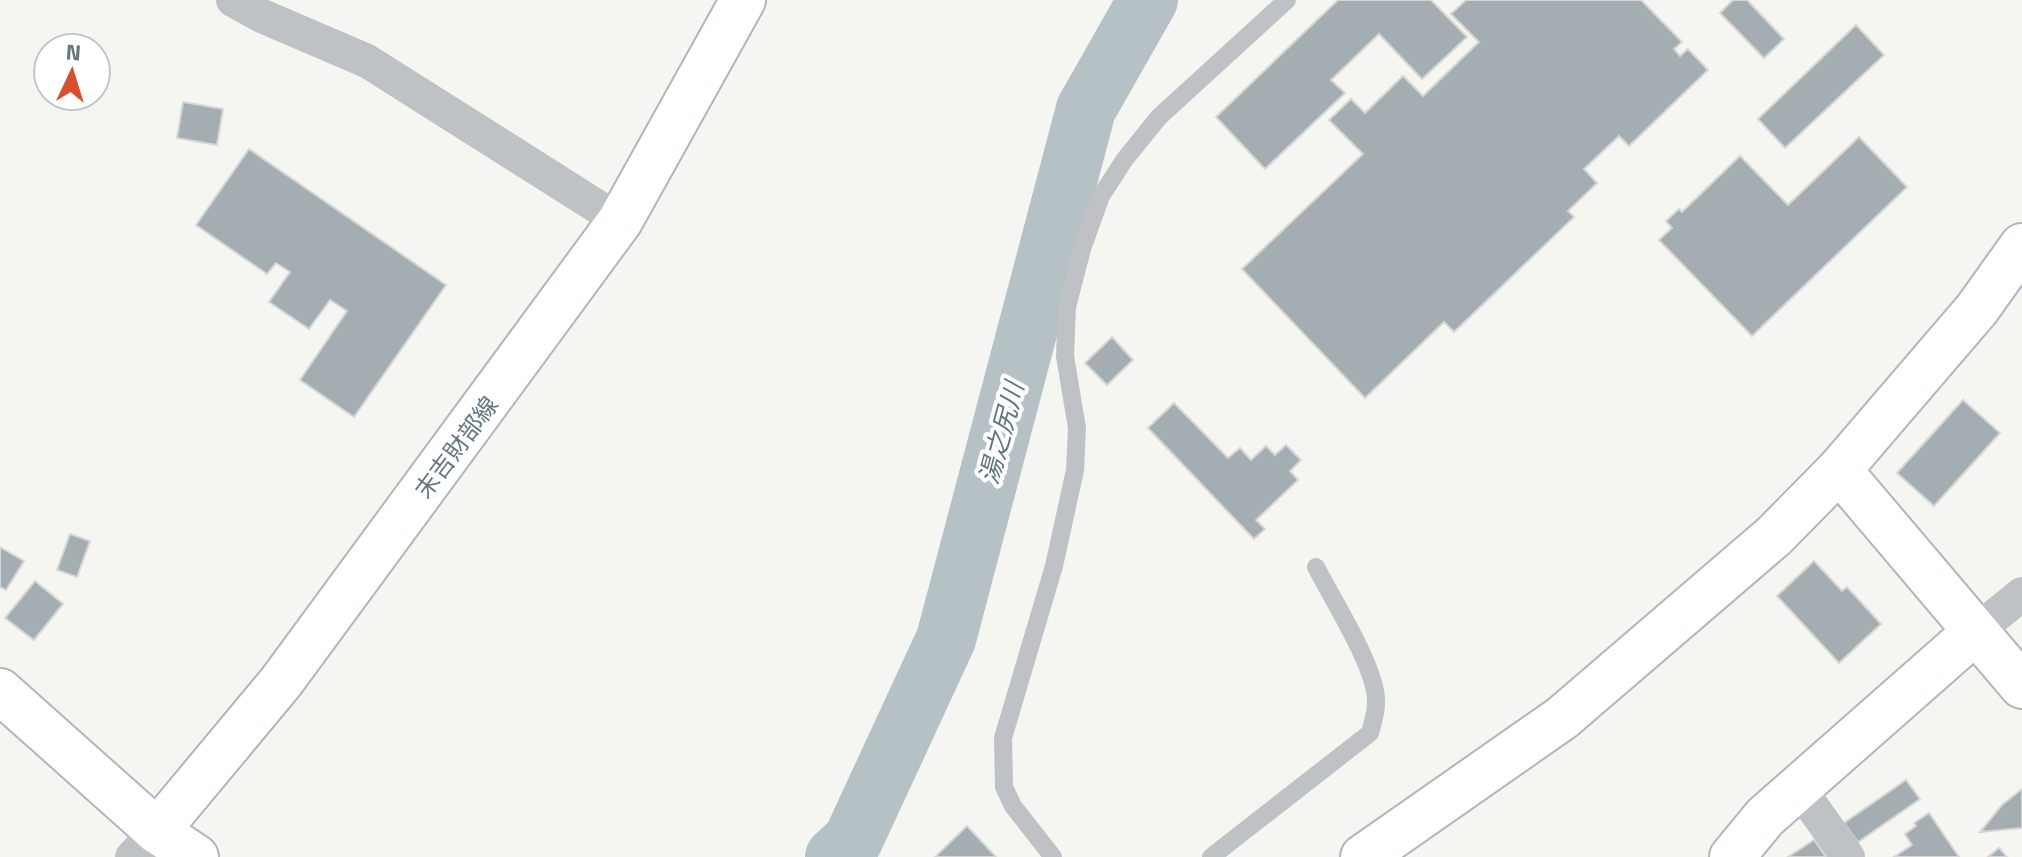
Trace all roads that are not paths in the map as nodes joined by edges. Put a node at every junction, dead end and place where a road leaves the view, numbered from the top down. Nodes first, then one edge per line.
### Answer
1 (233, 0) edge
2 (743, 0) edge
3 (1287, 0) edge
4 (620, 221) junction
5 (2022, 246) edge
6 (1839, 470) junction
7 (1316, 567) dead end
8 (2022, 594) edge
9 (1974, 633) junction
10 (2022, 686) edge
11 (0, 691) edge
12 (1799, 788) junction
13 (144, 844) edge
14 (196, 857) edge
15 (1053, 857) edge
16 (1211, 857) edge
17 (1363, 857) edge
18 (1732, 857) edge
19 (1848, 857) edge

1 - 4 street
2 - 4 street, 末吉財部線
3 - 15 lane
4 - 13 street, 末吉財部線
5 - 6 street
6 - 9 street
6 - 17 street
7 - 16 lane
8 - 9 street
9 - 10 street
9 - 12 street
11 - 13 street
12 - 18 street
12 - 19 street
13 - 14 street

